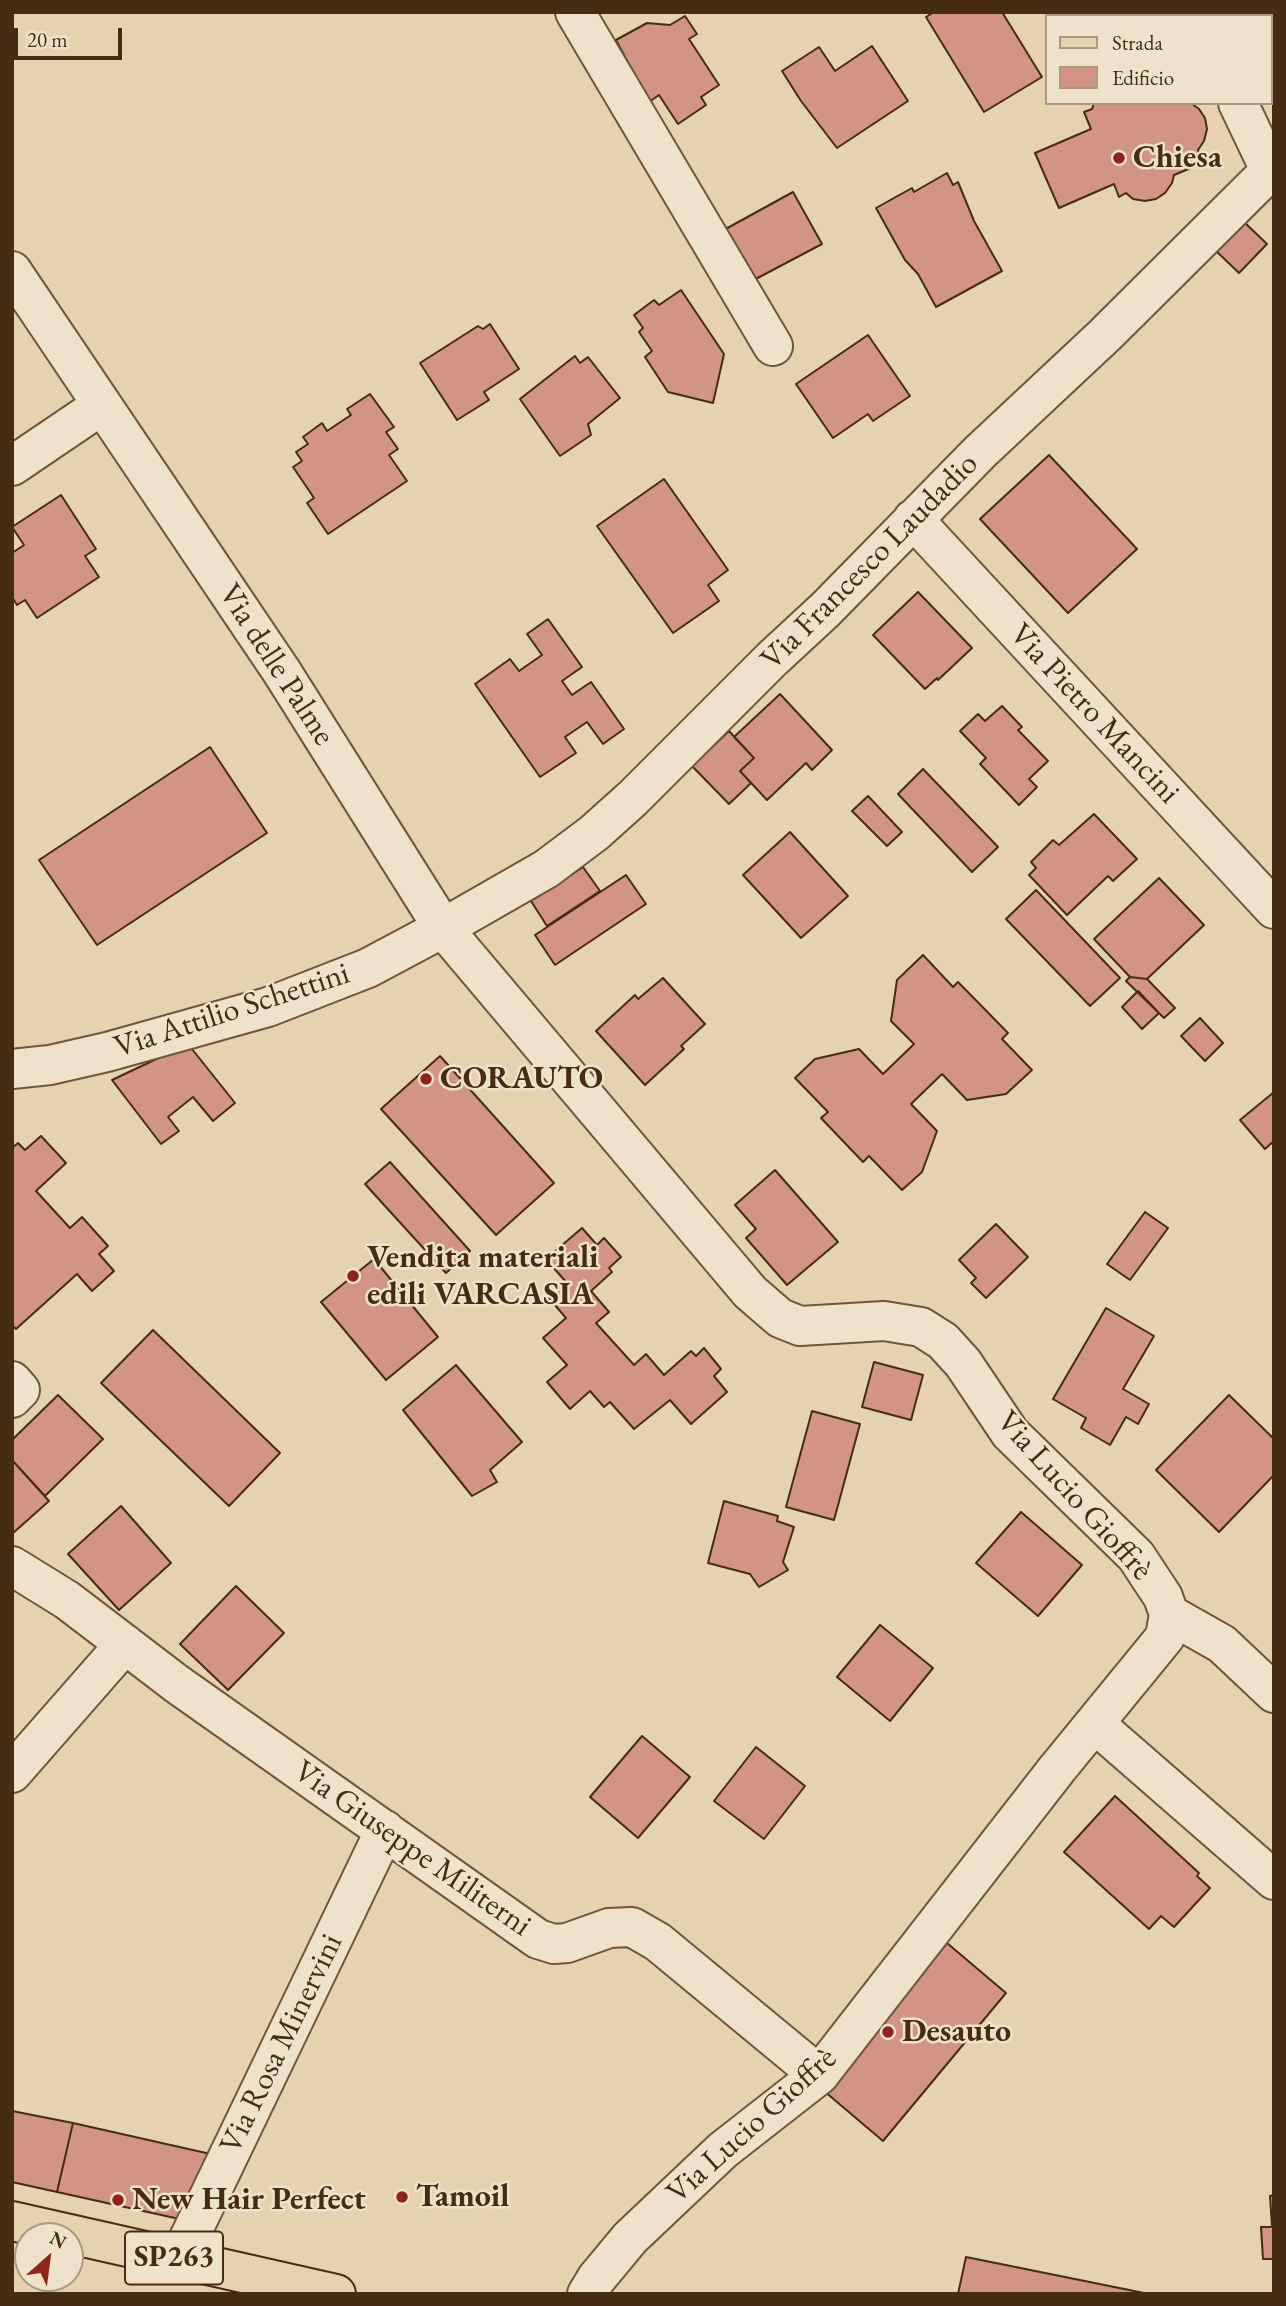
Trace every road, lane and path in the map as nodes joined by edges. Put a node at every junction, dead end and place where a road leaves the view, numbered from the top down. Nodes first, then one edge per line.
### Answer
1 (575, 12) edge
2 (1239, 105) edge
3 (1272, 168) edge
4 (12, 271) edge
5 (773, 346) dead end
6 (102, 405) junction
7 (12, 466) edge
8 (913, 519) junction
9 (1274, 909) edge
10 (443, 928) junction
11 (12, 1069) edge
12 (12, 1381) edge
13 (12, 1398) edge
14 (12, 1566) edge
15 (1169, 1615) junction
16 (125, 1644) junction
17 (1274, 1693) edge
18 (1095, 1724) junction
19 (12, 1773) edge
20 (385, 1830) junction
21 (1274, 1880) edge
22 (819, 2075) junction
23 (12, 2221) edge
24 (179, 2259) junction
25 (336, 2294) edge
26 (587, 2294) edge

1 - 5 street
2 - 3 street
3 - 8 street, Via Francesco Laudadio
4 - 6 street, Via delle Palme
6 - 7 street
6 - 10 street, Via delle Palme
8 - 9 street, Via Pietro Mancini
8 - 10 street, Via Francesco Laudadio
10 - 11 street, Via Attilio Schettini
10 - 15 street, Via Lucio Gioffrè
12 - 13 street
14 - 16 street, Via Giuseppe Militerni
15 - 17 street
15 - 18 street, Via Lucio Gioffrè
16 - 19 street
16 - 20 street, Via Giuseppe Militerni
18 - 21 street
18 - 22 street, Via Lucio Gioffrè
20 - 22 street, Via Giuseppe Militerni
20 - 24 street, Via Rosa Minervini
22 - 26 street, Via Lucio Gioffrè
23 - 24 main road, SP263
24 - 25 main road, SP263

